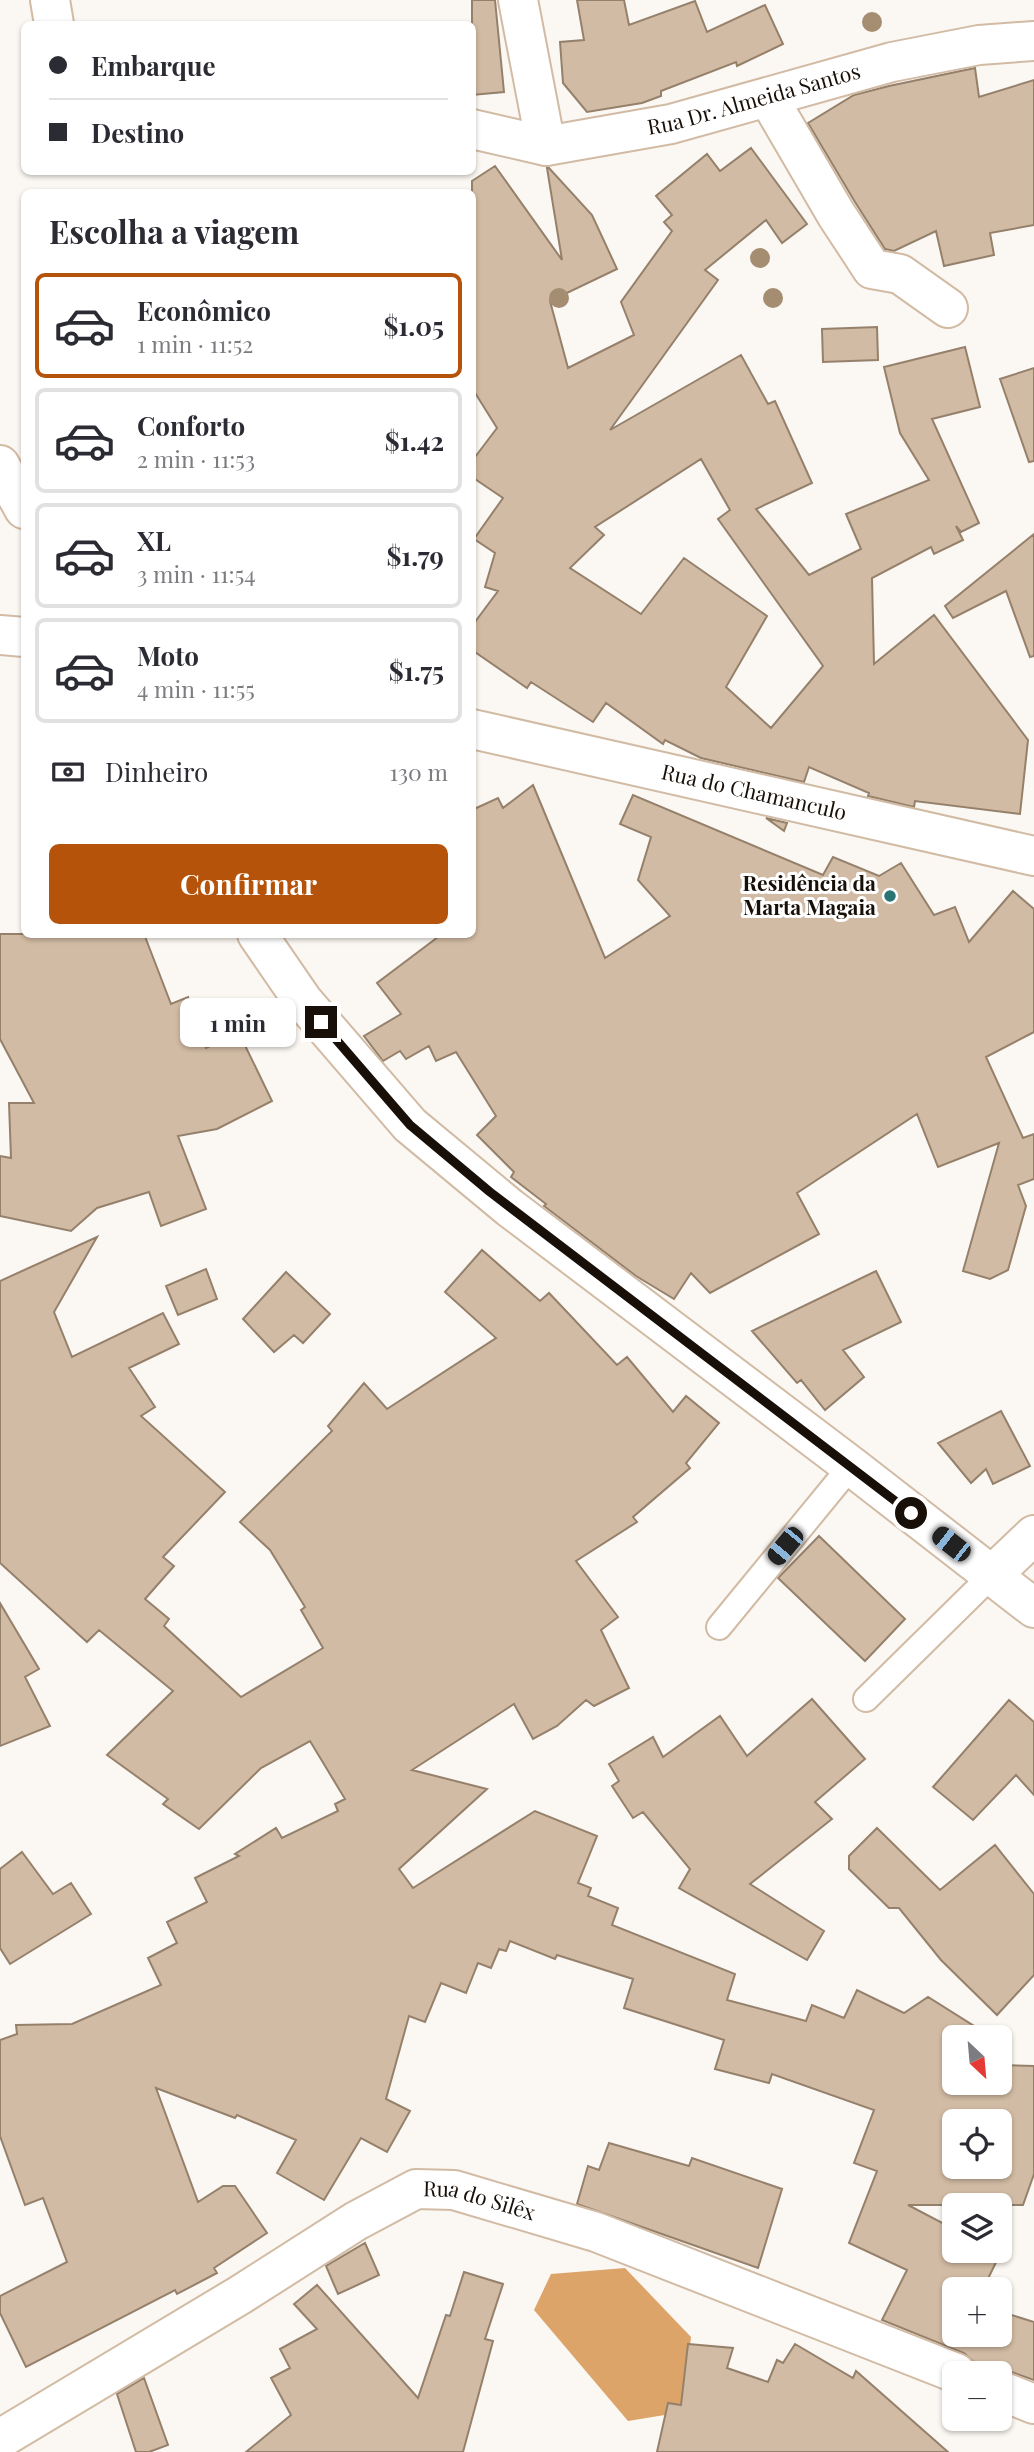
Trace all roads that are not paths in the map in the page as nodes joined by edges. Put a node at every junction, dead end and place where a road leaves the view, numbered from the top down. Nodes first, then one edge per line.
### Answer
1 (50, 0) edge
2 (518, 0) edge
3 (54, 21) edge
4 (1034, 41) edge
5 (769, 99) junction
6 (476, 130) edge
7 (546, 146) junction
8 (948, 308) dead end
9 (0, 465) edge
10 (21, 504) edge
11 (0, 635) edge
12 (21, 637) edge
13 (476, 730) edge
14 (1034, 856) edge
15 (260, 938) edge
16 (851, 1465) junction
17 (1034, 1535) edge
18 (991, 1576) junction
19 (1034, 1608) edge
20 (719, 1627) dead end
21 (866, 1699) dead end
22 (942, 2368) edge
23 (1012, 2395) edge
24 (1034, 2404) edge
25 (0, 2439) edge

1 - 3 street
2 - 7 street
4 - 5 street, Rua Dr. Almeida Santos
5 - 7 street, Rua Dr. Almeida Santos
5 - 8 street
6 - 7 street, Rua Dr. Almeida Santos
9 - 10 street
11 - 12 street
13 - 14 street, Rua do Chamanculo
15 - 16 street
16 - 18 street
16 - 20 lane
17 - 18 street
18 - 19 street
18 - 21 lane
22 - 25 street, Rua do Silêx
23 - 24 street

